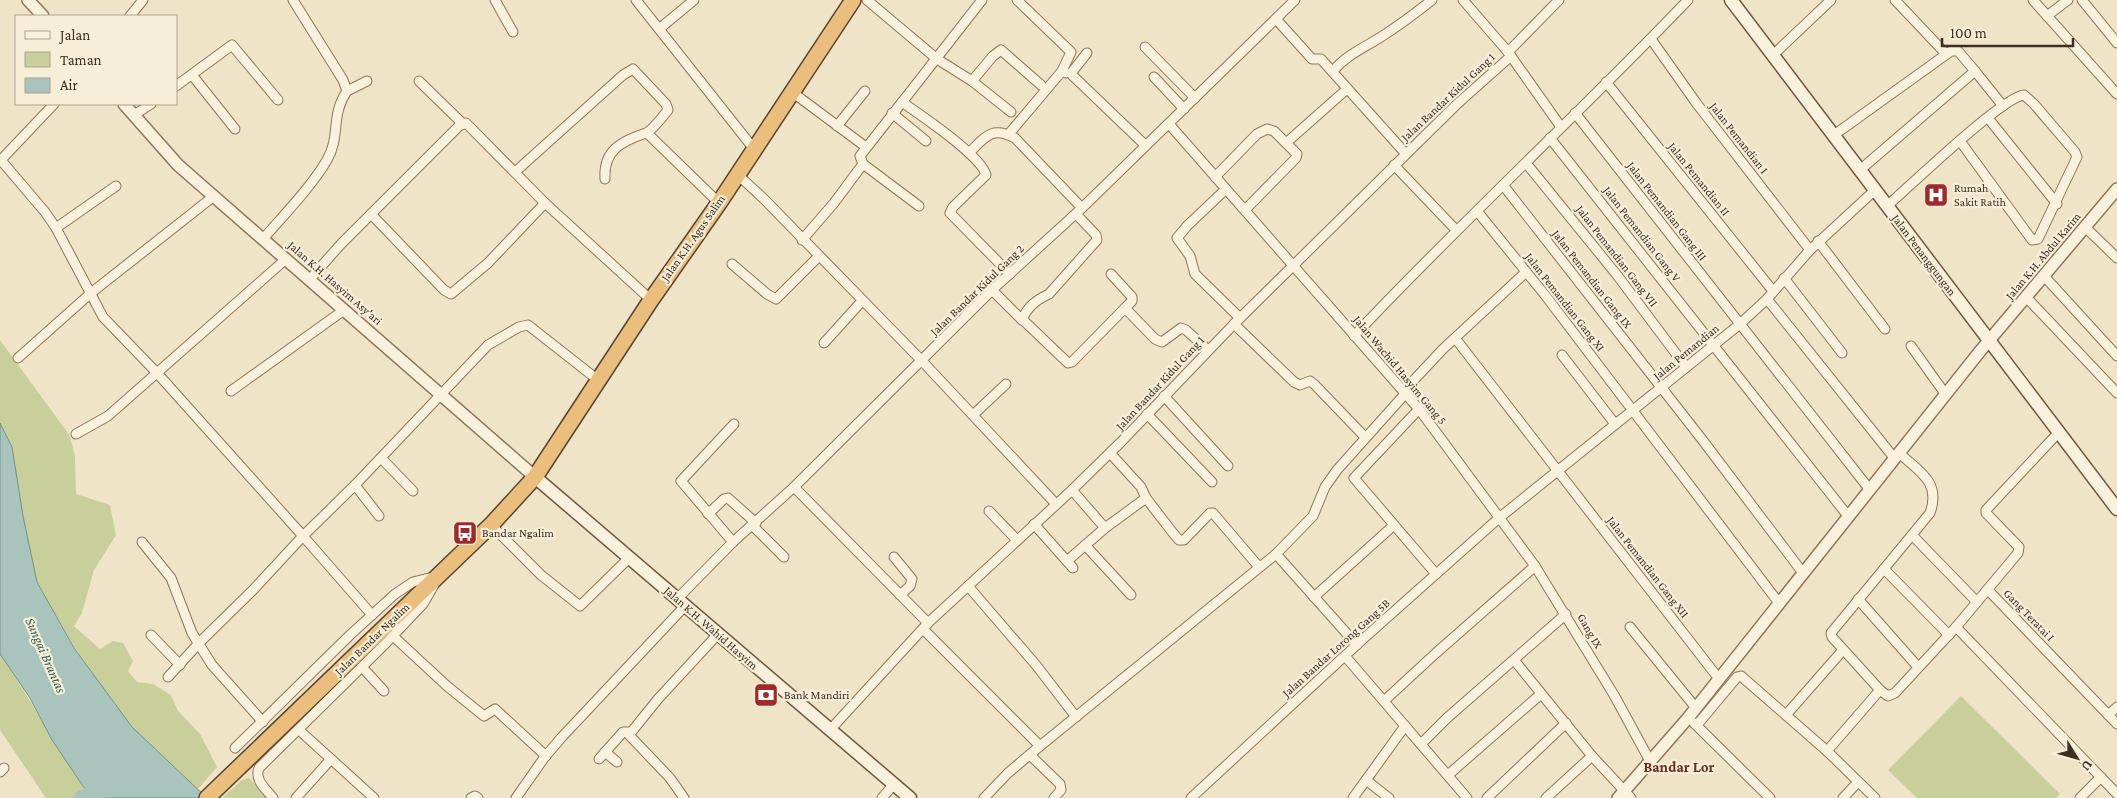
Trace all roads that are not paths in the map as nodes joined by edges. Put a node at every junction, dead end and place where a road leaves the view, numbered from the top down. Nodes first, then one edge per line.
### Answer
1 (28, 0) edge
2 (144, 0) edge
3 (293, 0) edge
4 (495, 0) edge
5 (636, 0) edge
6 (694, 0) edge
7 (853, 0) edge
8 (867, 0) edge
9 (982, 0) edge
10 (1017, 0) edge
11 (1295, 0) edge
12 (1432, 0) edge
13 (1464, 0) edge
14 (1559, 0) edge
15 (1688, 0) edge
16 (1731, 0) edge
17 (1831, 0) edge
18 (1895, 0) edge
19 (2033, 0) edge
20 (2068, 0) edge
21 (2082, 0) edge
22 (42, 15) edge
23 (131, 15) edge
24 (2047, 16) junction
25 (1276, 19) junction
26 (659, 29) junction
27 (513, 32) dead end
28 (1651, 39) junction
29 (2117, 43) edge
30 (1145, 47) dead end
31 (1087, 53) dead end
32 (1510, 54) junction
33 (1946, 54) junction
34 (1773, 55) junction
35 (937, 59) junction
36 (1334, 71) junction
37 (1975, 71) junction
38 (1062, 72) junction
39 (192, 74) junction
40 (1072, 75) junction
41 (1154, 77) dead end
42 (367, 81) dead end
43 (419, 81) dead end
44 (972, 81) junction
45 (1606, 82) junction
46 (178, 84) edge
47 (1041, 85) dead end
48 (1347, 89) junction
49 (347, 91) junction
50 (865, 91) dead end
51 (792, 92) junction
52 (2117, 93) edge
53 (1195, 98) junction
54 (278, 100) dead end
55 (902, 102) junction
56 (53, 105) edge
57 (125, 105) edge
58 (149, 105) edge
59 (2003, 106) junction
60 (1184, 109) junction
61 (1011, 112) dead end
62 (1575, 113) junction
63 (892, 114) junction
64 (134, 115) junction
65 (1988, 118) junction
66 (462, 124) junction
67 (1169, 124) junction
68 (837, 126) junction
69 (1561, 127) junction
70 (235, 129) dead end
71 (647, 133) junction
72 (1008, 135) junction
73 (1834, 135) junction
74 (1550, 138) junction
75 (926, 141) dead end
76 (1960, 141) junction
77 (1286, 143) junction
78 (1145, 145) junction
79 (866, 147) junction
80 (754, 149) junction
81 (969, 153) junction
82 (1406, 154) junction
83 (0, 160) edge
84 (1526, 163) junction
85 (863, 164) junction
86 (1394, 165) junction
87 (1860, 170) junction
88 (515, 172) junction
89 (736, 174) junction
90 (1215, 176) junction
91 (606, 179) dead end
92 (1503, 185) junction
93 (116, 186) dead end
94 (1226, 190) junction
95 (1875, 190) junction
96 (2116, 194) edge
97 (214, 196) junction
98 (545, 203) junction
99 (719, 203) junction
100 (2057, 204) junction
101 (919, 206) dead end
102 (1888, 206) junction
103 (1245, 210) junction
104 (1477, 210) junction
105 (1079, 211) junction
106 (371, 214) junction
107 (2085, 227) junction
108 (56, 228) junction
109 (1456, 230) junction
110 (263, 239) junction
111 (802, 240) junction
112 (1818, 241) junction
113 (1810, 250) junction
114 (818, 257) junction
115 (286, 258) junction
116 (2117, 258) edge
117 (732, 264) dead end
118 (1293, 267) junction
119 (1526, 272) junction
120 (1010, 274) junction
121 (1111, 274) dead end
122 (2044, 276) junction
123 (1784, 278) junction
124 (310, 279) junction
125 (992, 290) junction
126 (1773, 291) junction
127 (91, 293) junction
128 (2026, 297) junction
129 (1767, 299) junction
130 (651, 300) junction
131 (862, 301) junction
132 (1125, 308) junction
133 (344, 310) junction
134 (1022, 319) junction
135 (1237, 321) junction
136 (1740, 324) junction
137 (1885, 329) dead end
138 (1354, 336) junction
139 (1455, 338) junction
140 (1989, 340) junction
141 (824, 343) dead end
142 (1714, 346) junction
143 (1911, 346) dead end
144 (1208, 350) junction
145 (1842, 353) dead end
146 (1562, 356) dead end
147 (2117, 356) edge
148 (18, 358) dead end
149 (922, 361) junction
150 (1686, 367) junction
151 (157, 373) junction
152 (598, 380) junction
153 (1006, 384) dead end
154 (1661, 388) junction
155 (231, 391) dead end
156 (441, 393) junction
157 (2117, 393) edge
158 (1406, 394) junction
159 (1946, 395) junction
160 (1164, 396) junction
161 (1419, 410) junction
162 (1632, 410) junction
163 (1147, 414) junction
164 (973, 415) junction
165 (734, 424) dead end
166 (1615, 424) junction
167 (2059, 432) junction
168 (76, 434) dead end
169 (1365, 437) junction
170 (1110, 453) junction
171 (1897, 456) junction
172 (381, 458) junction
173 (1228, 466) dead end
174 (1558, 470) junction
175 (534, 477) junction
176 (1212, 482) dead end
177 (355, 485) junction
178 (794, 487) junction
179 (1072, 490) junction
180 (1870, 490) junction
181 (413, 491) dead end
182 (1146, 498) junction
183 (1056, 504) junction
184 (2117, 508) edge
185 (989, 511) dead end
186 (708, 514) junction
187 (378, 516) dead end
188 (1848, 516) junction
189 (1500, 518) junction
190 (755, 524) junction
191 (1034, 524) junction
192 (491, 525) junction
193 (1394, 525) junction
194 (1105, 528) junction
195 (303, 536) junction
196 (1912, 536) junction
197 (1017, 540) junction
198 (142, 542) dead end
199 (733, 542) junction
200 (1085, 545) junction
201 (1276, 554) junction
202 (784, 557) dead end
203 (894, 557) dead end
204 (629, 558) junction
205 (1535, 566) junction
206 (1260, 567) junction
207 (1884, 569) junction
208 (1803, 573) junction
209 (1436, 574) junction
210 (438, 576) junction
211 (968, 586) junction
212 (1988, 590) junction
213 (900, 595) junction
214 (1131, 595) dead end
215 (1314, 597) junction
216 (1858, 599) junction
217 (681, 602) junction
218 (1977, 602) junction
219 (1779, 603) junction
220 (1566, 614) junction
221 (372, 615) junction
222 (926, 626) junction
223 (1630, 627) dead end
224 (1956, 627) junction
225 (718, 634) junction
226 (152, 635) dead end
227 (1949, 635) junction
228 (393, 636) junction
229 (199, 643) junction
230 (1357, 645) junction
231 (1843, 650) junction
232 (1345, 656) junction
233 (1514, 660) junction
234 (180, 665) junction
235 (1918, 666) junction
236 (362, 668) junction
237 (168, 677) dead end
238 (1719, 679) junction
239 (1880, 690) junction
240 (384, 691) dead end
241 (1541, 694) junction
242 (1384, 701) junction
243 (2117, 707) edge
244 (1696, 708) junction
245 (1786, 715) junction
246 (2108, 715) junction
247 (1076, 717) junction
248 (263, 722) junction
249 (1566, 722) junction
250 (1692, 722) junction
251 (2117, 724) edge
252 (1405, 726) junction
253 (299, 730) junction
254 (830, 730) junction
255 (630, 732) junction
256 (1421, 744) junction
257 (1040, 746) junction
258 (235, 748) dead end
259 (1827, 751) junction
260 (546, 756) junction
261 (1030, 756) junction
262 (1592, 756) junction
263 (331, 759) junction
264 (1650, 761) junction
265 (617, 762) dead end
266 (1448, 775) junction
267 (2101, 777) junction
268 (1366, 780) junction
269 (1858, 782) junction
270 (894, 784) junction
271 (2117, 794) edge
272 (1624, 796) edge
273 (682, 797) edge
274 (207, 798) edge
275 (273, 798) edge
276 (296, 798) edge
277 (374, 798) edge
278 (471, 798) edge
279 (478, 798) edge
280 (516, 798) edge
281 (882, 798) edge
282 (910, 798) edge
283 (984, 798) edge
284 (1054, 798) edge
285 (1191, 798) edge
286 (1353, 798) edge
287 (1389, 798) edge
288 (1468, 798) edge
289 (1486, 798) edge
290 (1546, 798) edge
291 (1770, 798) edge
292 (1843, 798) edge
293 (1875, 798) edge
294 (2080, 798) edge

1 - 22 street
2 - 23 street
3 - 49 street
4 - 27 street
5 - 26 street
6 - 26 street
7 - 51 highway, Jalan K.H. Agus Salim
8 - 35 street
9 - 35 street
10 - 38 street
11 - 25 street, Jalan Bandar Kidul Gang 2
12 - 36 street
13 - 32 street
14 - 32 street, Jalan Bandar Kidul Gang 1
15 - 28 street
16 - 34 main road, Jalan Penanggungan
17 - 34 street
18 - 33 street
19 - 24 street
20 - 24 street
21 - 29 street
24 - 52 street
25 - 36 street
25 - 53 street, Jalan Bandar Kidul Gang 2
26 - 80 street
28 - 45 street
28 - 113 street, Jalan Pemandian I
30 - 53 street
31 - 40 street
32 - 69 street
32 - 82 street, Jalan Bandar Kidul Gang 1
33 - 37 street
33 - 73 street
34 - 73 main road, Jalan Penanggungan
35 - 44 street
35 - 55 street
36 - 48 street
37 - 59 street
37 - 87 street
38 - 40 street
38 - 72 street
39 - 46 street
39 - 54 street
39 - 70 street
40 - 78 street
41 - 60 street
42 - 49 street
43 - 66 street
44 - 47 street
44 - 61 street
45 - 62 street
45 - 126 street, Jalan Pemandian II
48 - 77 street
48 - 82 street
49 - 110 street
50 - 68 street
51 - 68 street
51 - 80 highway, Jalan K.H. Agus Salim
53 - 60 street, Jalan Bandar Kidul Gang 2
55 - 63 street
55 - 81 street
56 - 83 street
57 - 64 street, Jalan K.H. Hasyim Asy'ari
58 - 64 street
59 - 65 street
59 - 100 street
60 - 67 street, Jalan Bandar Kidul Gang 2
62 - 69 street
62 - 136 street, Jalan Pemandian Gang III
63 - 75 street
63 - 79 street
64 - 97 street, Jalan K.H. Hasyim Asy'ari
65 - 76 street
65 - 100 street
66 - 88 street
66 - 106 street
67 - 78 street, Jalan Bandar Kidul Gang 2
67 - 90 street, Jalan Wachid Hasyim Gang 5
68 - 79 street
69 - 74 street
71 - 88 street
71 - 91 street
71 - 99 street
72 - 81 street
72 - 105 street
73 - 87 main road, Jalan Penanggungan
74 - 84 street
74 - 142 street, Jalan Pemandian Gang V
76 - 100 street
76 - 102 street
77 - 90 street
77 - 103 street
78 - 105 street, Jalan Bandar Kidul Gang 2
79 - 85 street
80 - 89 highway, Jalan K.H. Agus Salim
81 - 120 street
82 - 86 street, Jalan Bandar Kidul Gang 1
83 - 108 street
84 - 92 street
84 - 150 street, Jalan Pemandian Gang VII
85 - 101 street
85 - 111 street
86 - 109 street
86 - 118 street, Jalan Bandar Kidul Gang 1
87 - 95 main road, Jalan Penanggungan
88 - 98 street
89 - 99 highway, Jalan K.H. Agus Salim
89 - 111 street
90 - 94 street, Jalan Wachid Hasyim Gang 5
92 - 104 street
92 - 154 street, Jalan Pemandian Gang IX
93 - 108 street
94 - 103 street, Jalan Wachid Hasyim Gang 5
94 - 135 street
95 - 102 main road, Jalan Penanggungan
95 - 112 street, Jalan Pemandian
96 - 107 street, Jalan K.H. Abdul Karim
97 - 110 street, Jalan K.H. Hasyim Asy'ari
97 - 127 street
98 - 106 street
98 - 130 street
99 - 130 highway, Jalan K.H. Agus Salim
102 - 140 main road, Jalan Penanggungan
103 - 118 street, Jalan Wachid Hasyim Gang 5
104 - 109 street
104 - 119 street, Jalan Pemandian Gang XI
105 - 120 street, Jalan Bandar Kidul Gang 2
105 - 134 street
106 - 124 street
107 - 116 street
107 - 122 street, Jalan K.H. Abdul Karim
108 - 127 street
109 - 138 street
110 - 115 street, Jalan K.H. Hasyim Asy'ari
111 - 114 street
112 - 113 street, Jalan Pemandian
112 - 137 street
113 - 123 street, Jalan Pemandian
114 - 117 street
114 - 131 street
115 - 124 street, Jalan K.H. Hasyim Asy'ari
115 - 151 street
118 - 135 street, Jalan Bandar Kidul Gang 1
118 - 138 street, Jalan Wachid Hasyim Gang 5
119 - 139 street
119 - 162 street, Jalan Pemandian Gang XI
120 - 125 street, Jalan Bandar Kidul Gang 2
121 - 132 street
122 - 128 street, Jalan K.H. Abdul Karim
122 - 147 street
123 - 126 street, Jalan Pemandian
123 - 145 street
124 - 133 street, Jalan K.H. Hasyim Asy'ari
125 - 134 street
125 - 149 street, Jalan Bandar Kidul Gang 2
126 - 129 street, Jalan Pemandian
127 - 148 street
127 - 151 street
128 - 140 street, Jalan K.H. Abdul Karim
128 - 157 street
129 - 136 street, Jalan Pemandian
129 - 171 street
130 - 152 highway, Jalan K.H. Agus Salim
131 - 141 street
131 - 149 street
132 - 134 street
132 - 144 street
133 - 155 street
133 - 156 street, Jalan K.H. Hasyim Asy'ari
135 - 144 street, Jalan Bandar Kidul Gang 1
135 - 169 street
136 - 142 street, Jalan Pemandian
136 - 180 street, Jalan Pemandian Gang III
138 - 158 street, Jalan Wachid Hasyim Gang 5
139 - 158 street
139 - 174 street, Jalan Pemandian Gang XII
140 - 159 street, Jalan K.H. Abdul Karim
140 - 167 main road, Jalan Penanggungan
142 - 150 street, Jalan Pemandian
142 - 188 street, Jalan Pemandian Gang V
143 - 159 street
144 - 160 street, Jalan Bandar Kidul Gang 1
146 - 166 street
149 - 164 street
149 - 178 street, Jalan Bandar Kidul Gang 2
150 - 154 street, Jalan Pemandian
151 - 168 street
151 - 195 street
152 - 156 street
152 - 175 highway, Jalan K.H. Agus Salim
153 - 164 street
154 - 162 street, Jalan Pemandian
154 - 208 street, Jalan Pemandian Gang IX
156 - 172 street
156 - 175 street, Jalan K.H. Hasyim Asy'ari
158 - 161 street, Jalan Wachid Hasyim Gang 5
158 - 169 street
159 - 171 street, Jalan K.H. Abdul Karim
160 - 163 street, Jalan Bandar Kidul Gang 1
160 - 173 street
161 - 189 street, Jalan Wachid Hasyim Gang 5
161 - 193 street
162 - 166 street, Jalan Pemandian
162 - 219 street, Jalan Pemandian Gang XI
163 - 170 street, Jalan Bandar Kidul Gang 1
163 - 176 street
164 - 183 street
165 - 186 street
166 - 174 street, Jalan Pemandian
167 - 184 main road, Jalan Penanggungan
167 - 212 street, Gang Teratai I
169 - 201 street
170 - 179 street, Jalan Bandar Kidul Gang 1
170 - 182 street
171 - 180 street, Jalan K.H. Abdul Karim
171 - 196 street
172 - 177 street
172 - 181 street
174 - 189 street, Jalan Pemandian
174 - 238 street, Jalan Pemandian Gang XII
175 - 192 highway, Jalan Bandar Ngalim
175 - 204 main road, Jalan K.H. Wahid Hasyim
177 - 187 street
177 - 195 street
178 - 190 street, Jalan Bandar Kidul Gang 2
178 - 213 street
179 - 183 street, Jalan Bandar Kidul Gang 1
179 - 194 street
180 - 188 street, Jalan K.H. Abdul Karim
182 - 194 street
182 - 206 street
183 - 191 street, Jalan Bandar Kidul Gang 1
185 - 197 street
186 - 190 street
186 - 199 street
188 - 208 street, Jalan K.H. Abdul Karim
189 - 205 street, Gang IX
189 - 209 street, Jalan Bandar Lorong Gang 5B
190 - 199 street, Jalan Bandar Kidul Gang 2
190 - 202 street
191 - 197 street, Jalan Bandar Kidul Gang 1
191 - 200 street
192 - 204 street
192 - 210 highway, Jalan Bandar Ngalim
193 - 209 street
193 - 215 street
194 - 200 street
195 - 221 street
195 - 229 street
196 - 207 street
196 - 218 street
197 - 211 street, Jalan Bandar Kidul Gang 1
198 - 229 street
199 - 217 street, Jalan Bandar Kidul Gang 2
200 - 214 street
201 - 206 street
201 - 215 street
203 - 213 street
204 - 217 main road, Jalan K.H. Wahid Hasyim
205 - 220 street, Gang IX
205 - 242 street
206 - 247 street
207 - 216 street
207 - 227 street
208 - 219 street, Jalan K.H. Abdul Karim
209 - 230 street, Jalan Bandar Lorong Gang 5B
210 - 221 street
210 - 228 street
210 - 274 highway, Jalan Bandar Ngalim
211 - 222 street, Jalan Bandar Kidul Gang 1
211 - 247 street
212 - 218 street
212 - 246 street, Gang Teratai I
213 - 222 street
215 - 230 street
216 - 231 street
216 - 235 street
217 - 225 main road, Jalan K.H. Wahid Hasyim
217 - 260 street, Jalan Bandar Kidul Gang 2
218 - 224 street
219 - 238 street, Jalan K.H. Abdul Karim
220 - 233 street
220 - 264 street, Gang IX
221 - 248 street
222 - 254 street, Jalan Bandar Kidul Gang 1
222 - 257 street
223 - 244 street
224 - 227 street
224 - 267 street
225 - 254 main road, Jalan K.H. Wahid Hasyim
225 - 255 street
226 - 234 street
227 - 235 street
228 - 236 street
228 - 260 street
229 - 234 street
229 - 248 street
230 - 232 street, Jalan Bandar Lorong Gang 5B
231 - 239 street
231 - 245 street
232 - 242 street
232 - 285 street, Jalan Bandar Lorong Gang 5B
233 - 241 street
233 - 256 street
234 - 237 street
235 - 239 street
236 - 240 street
236 - 253 street
238 - 244 street, Jalan K.H. Abdul Karim
239 - 259 street
241 - 249 street
241 - 266 street
242 - 252 street
243 - 246 street
244 - 250 street, Jalan K.H. Abdul Karim
245 - 250 street
245 - 259 street
246 - 251 street, Gang Teratai I
247 - 257 street
248 - 258 street
249 - 262 street
249 - 289 street
250 - 264 street, Jalan K.H. Abdul Karim
250 - 291 street
252 - 256 street
252 - 268 street
253 - 263 street
253 - 275 street
254 - 270 main road, Jalan K.H. Wahid Hasyim
255 - 265 street
255 - 273 street
256 - 266 street
257 - 261 street
259 - 269 street
260 - 280 street, Jalan Bandar Kidul Gang 2
261 - 283 street
261 - 284 street
262 - 272 street
262 - 290 street
263 - 276 street
263 - 277 street
264 - 272 street, Jalan K.H. Abdul Karim
266 - 288 street
267 - 271 street
267 - 294 street
268 - 286 street
268 - 287 street
269 - 292 street
269 - 293 street
270 - 281 street
270 - 282 main road, Jalan K.H. Wahid Hasyim
278 - 279 street

